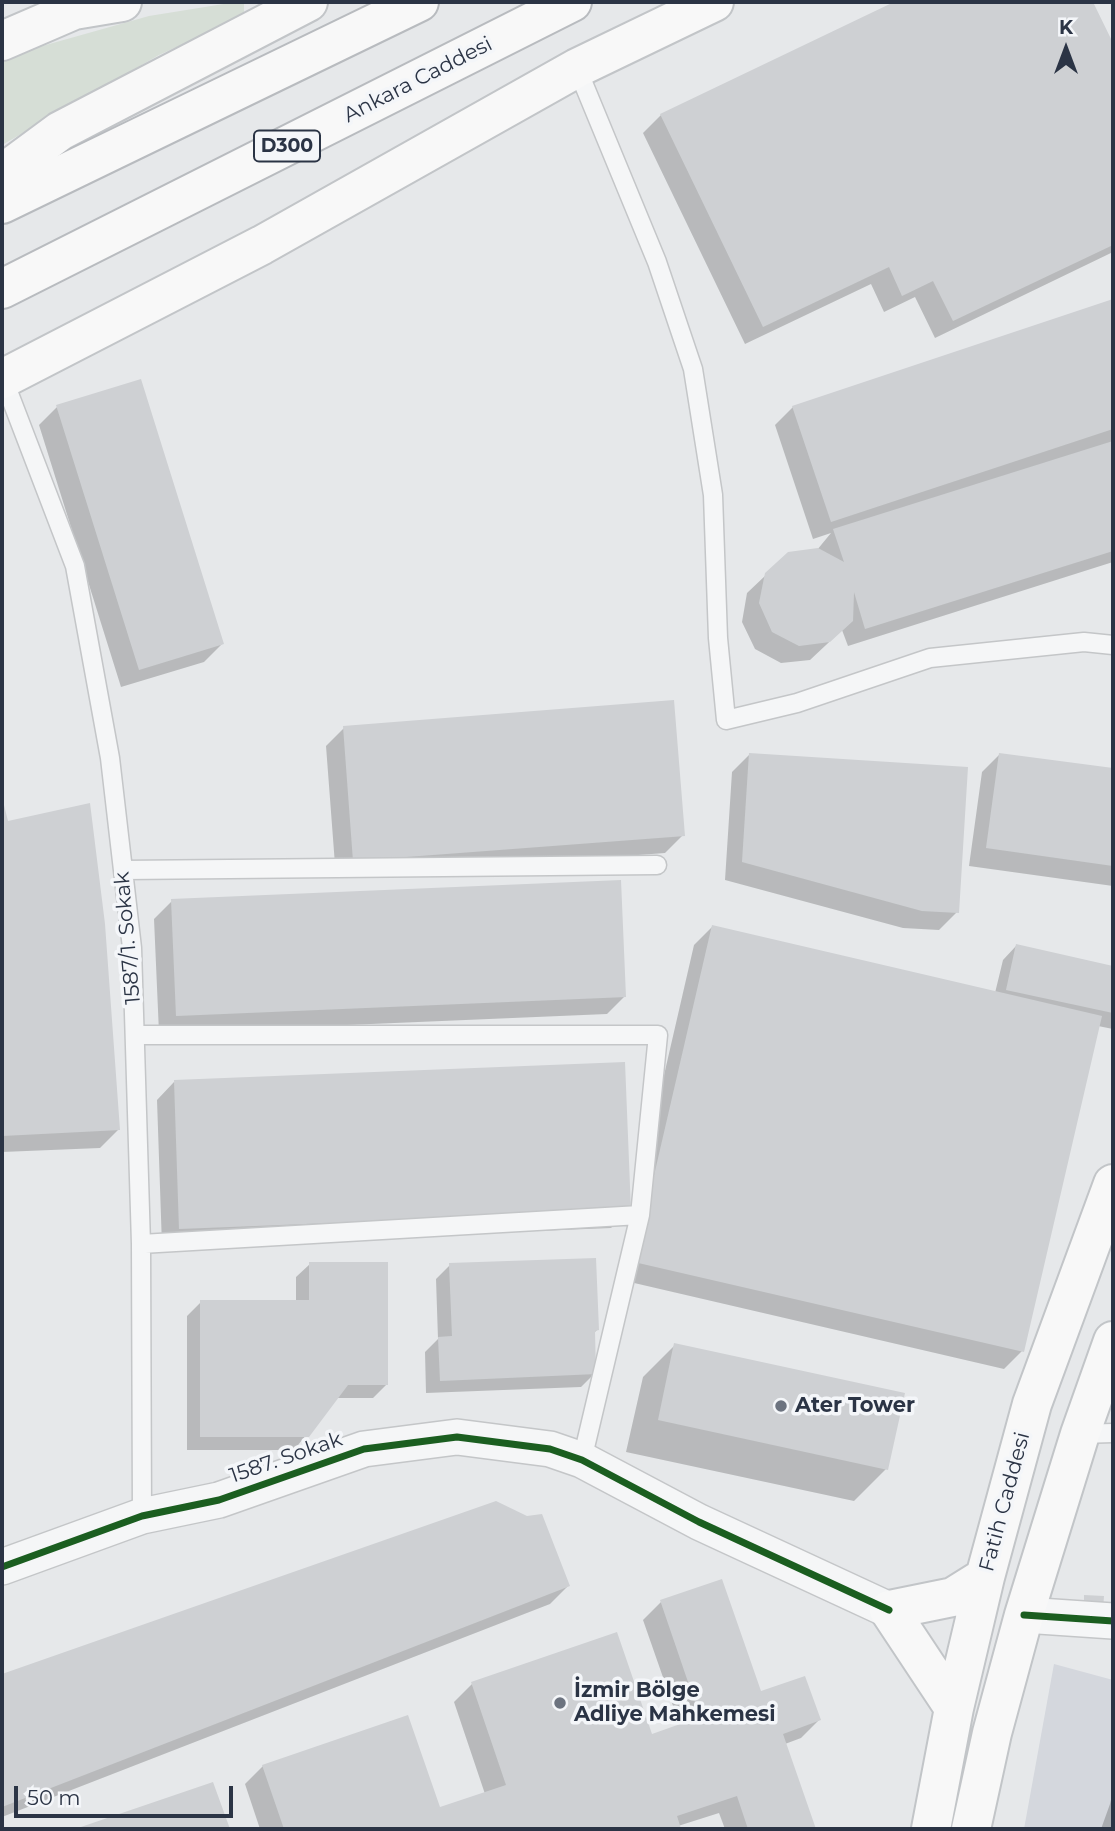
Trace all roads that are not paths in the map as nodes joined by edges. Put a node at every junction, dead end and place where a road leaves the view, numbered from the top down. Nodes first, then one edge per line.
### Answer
1 (122, 2) edge
2 (308, 2) edge
3 (419, 2) edge
4 (572, 2) edge
5 (714, 2) edge
6 (2, 41) edge
7 (577, 68) junction
8 (2, 174) edge
9 (2, 204) edge
10 (2, 289) edge
11 (2, 378) edge
12 (1113, 645) edge
13 (657, 865) dead end
14 (123, 870) junction
15 (135, 1035) junction
16 (1113, 1184) edge
17 (640, 1215) junction
18 (141, 1244) junction
19 (1113, 1341) edge
20 (1096, 1434) edge
21 (582, 1460) junction
22 (142, 1516) junction
23 (2, 1567) edge
24 (985, 1577) junction
25 (890, 1610) junction
26 (1024, 1615) junction
27 (1113, 1621) edge
28 (954, 1708) junction
29 (914, 1829) edge
30 (931, 1829) edge
31 (971, 1829) edge

1 - 6 main road
2 - 8 main road
3 - 9 main road
4 - 10 main road, Ankara Caddesi / D300
5 - 7 main road
7 - 11 main road
7 - 12 lane
11 - 14 lane, 1587/1. Sokak
13 - 14 lane
14 - 15 lane, 1587/1. Sokak
15 - 17 lane
15 - 18 lane, 1587/1. Sokak
16 - 24 main road, Fatih Caddesi
17 - 18 lane
17 - 21 lane
18 - 22 lane, 1587/1. Sokak
19 - 20 main road
20 - 26 main road
21 - 22 street, 1587. Sokak
21 - 25 street, 1587. Sokak
22 - 23 street, 1587. Sokak
24 - 25 main road
24 - 28 main road, Fatih Caddesi
25 - 28 main road
26 - 27 street
26 - 31 main road
28 - 29 main road
28 - 30 main road, Fatih Caddesi

